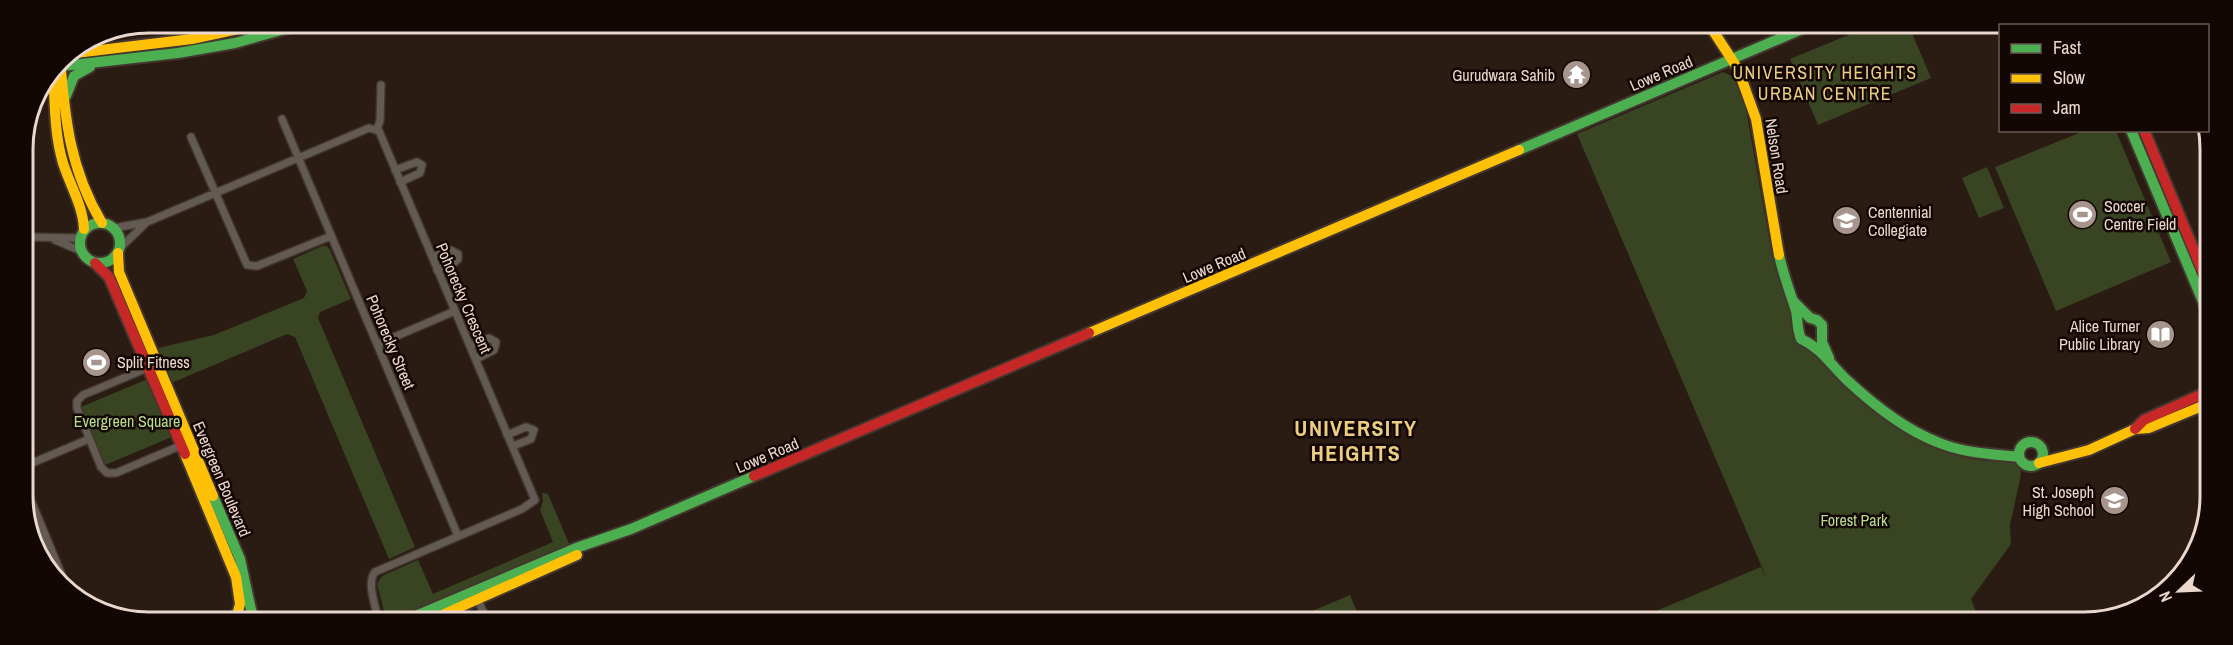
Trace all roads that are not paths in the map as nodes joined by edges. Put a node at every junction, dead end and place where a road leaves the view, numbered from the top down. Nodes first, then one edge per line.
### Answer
1 (226, 33) edge
2 (270, 33) edge
3 (1715, 33) edge
4 (1792, 33) edge
5 (92, 48) edge
6 (105, 51) junction
7 (85, 53) edge
8 (1732, 58) junction
9 (99, 63) junction
10 (69, 65) edge
11 (58, 77) edge
12 (381, 85) dead end
13 (50, 89) edge
14 (59, 102) junction
15 (282, 119) dead end
16 (377, 129) junction
17 (2132, 132) edge
18 (2145, 132) edge
19 (191, 137) dead end
20 (298, 158) junction
21 (395, 170) junction
22 (400, 182) junction
23 (215, 194) junction
24 (102, 222) junction
25 (147, 222) junction
26 (114, 228) junction
27 (82, 234) junction
28 (331, 236) junction
29 (33, 237) edge
30 (50, 238) junction
31 (81, 250) junction
32 (119, 251) junction
33 (432, 257) junction
34 (96, 263) junction
35 (2200, 265) edge
36 (437, 270) junction
37 (2200, 294) edge
38 (1793, 300) junction
39 (455, 311) junction
40 (1810, 318) junction
41 (1800, 325) junction
42 (1823, 335) junction
43 (1810, 343) junction
44 (378, 344) junction
45 (470, 346) junction
46 (476, 359) junction
47 (1831, 361) junction
48 (152, 365) junction
49 (2200, 401) edge
50 (507, 435) junction
51 (89, 439) junction
52 (186, 444) junction
53 (513, 447) junction
54 (2042, 448) junction
55 (2019, 453) junction
56 (2071, 454) junction
57 (33, 462) edge
58 (2039, 463) junction
59 (33, 506) edge
60 (458, 536) junction
61 (60, 570) edge
62 (476, 595) junction
63 (239, 612) edge
64 (251, 612) edge
65 (377, 612) edge
66 (428, 612) edge
67 (446, 612) edge
68 (483, 612) edge

1 - 6 street
2 - 9 street
3 - 8 street, Nelson Road
4 - 8 street, Lowe Road
5 - 6 street
6 - 7 street
8 - 38 street, Nelson Road
8 - 62 street, Lowe Road
9 - 10 street
9 - 14 street
11 - 14 street
12 - 16 street
13 - 14 street
14 - 24 street
14 - 27 street
15 - 20 street, Pohorecky Street
16 - 20 street
16 - 21 street, Pohorecky Crescent
17 - 37 street
18 - 35 street
19 - 23 street
20 - 23 street
20 - 28 street, Pohorecky Street
21 - 22 street, Pohorecky Crescent
21 - 22 street
22 - 33 street, Pohorecky Crescent
23 - 25 street
23 - 28 street
24 - 26 street
24 - 27 street
25 - 26 street
25 - 32 street
26 - 32 street
27 - 30 street
27 - 31 street
28 - 44 street, Pohorecky Street
29 - 30 street
30 - 31 street
31 - 34 street
32 - 34 street
32 - 48 street, Evergreen Boulevard
33 - 36 street, Pohorecky Crescent
33 - 36 street
34 - 48 street, Evergreen Boulevard
36 - 39 street, Pohorecky Crescent
38 - 40 street, Nelson Road
38 - 41 street, Nelson Road
39 - 44 street
39 - 45 street, Pohorecky Crescent
40 - 41 street
40 - 42 street, Nelson Road
41 - 43 street, Nelson Road
42 - 43 street
42 - 47 street, Nelson Road
43 - 47 street, Nelson Road
44 - 60 street, Pohorecky Street
45 - 46 street, Pohorecky Crescent
45 - 46 street
46 - 50 street, Pohorecky Crescent
47 - 55 street, Nelson Road
48 - 51 street
48 - 52 street, Evergreen Boulevard
49 - 56 street
50 - 53 street, Pohorecky Crescent
50 - 53 street
51 - 52 street
51 - 57 street
52 - 63 street, Evergreen Boulevard
52 - 64 street, Evergreen Boulevard
53 - 60 street, Pohorecky Crescent
54 - 55 street
54 - 56 street
54 - 58 street
55 - 58 street
56 - 58 street
59 - 61 street
60 - 65 street, Pohorecky Crescent
62 - 66 street, Lowe Road
62 - 67 street, Lowe Road
62 - 68 street

